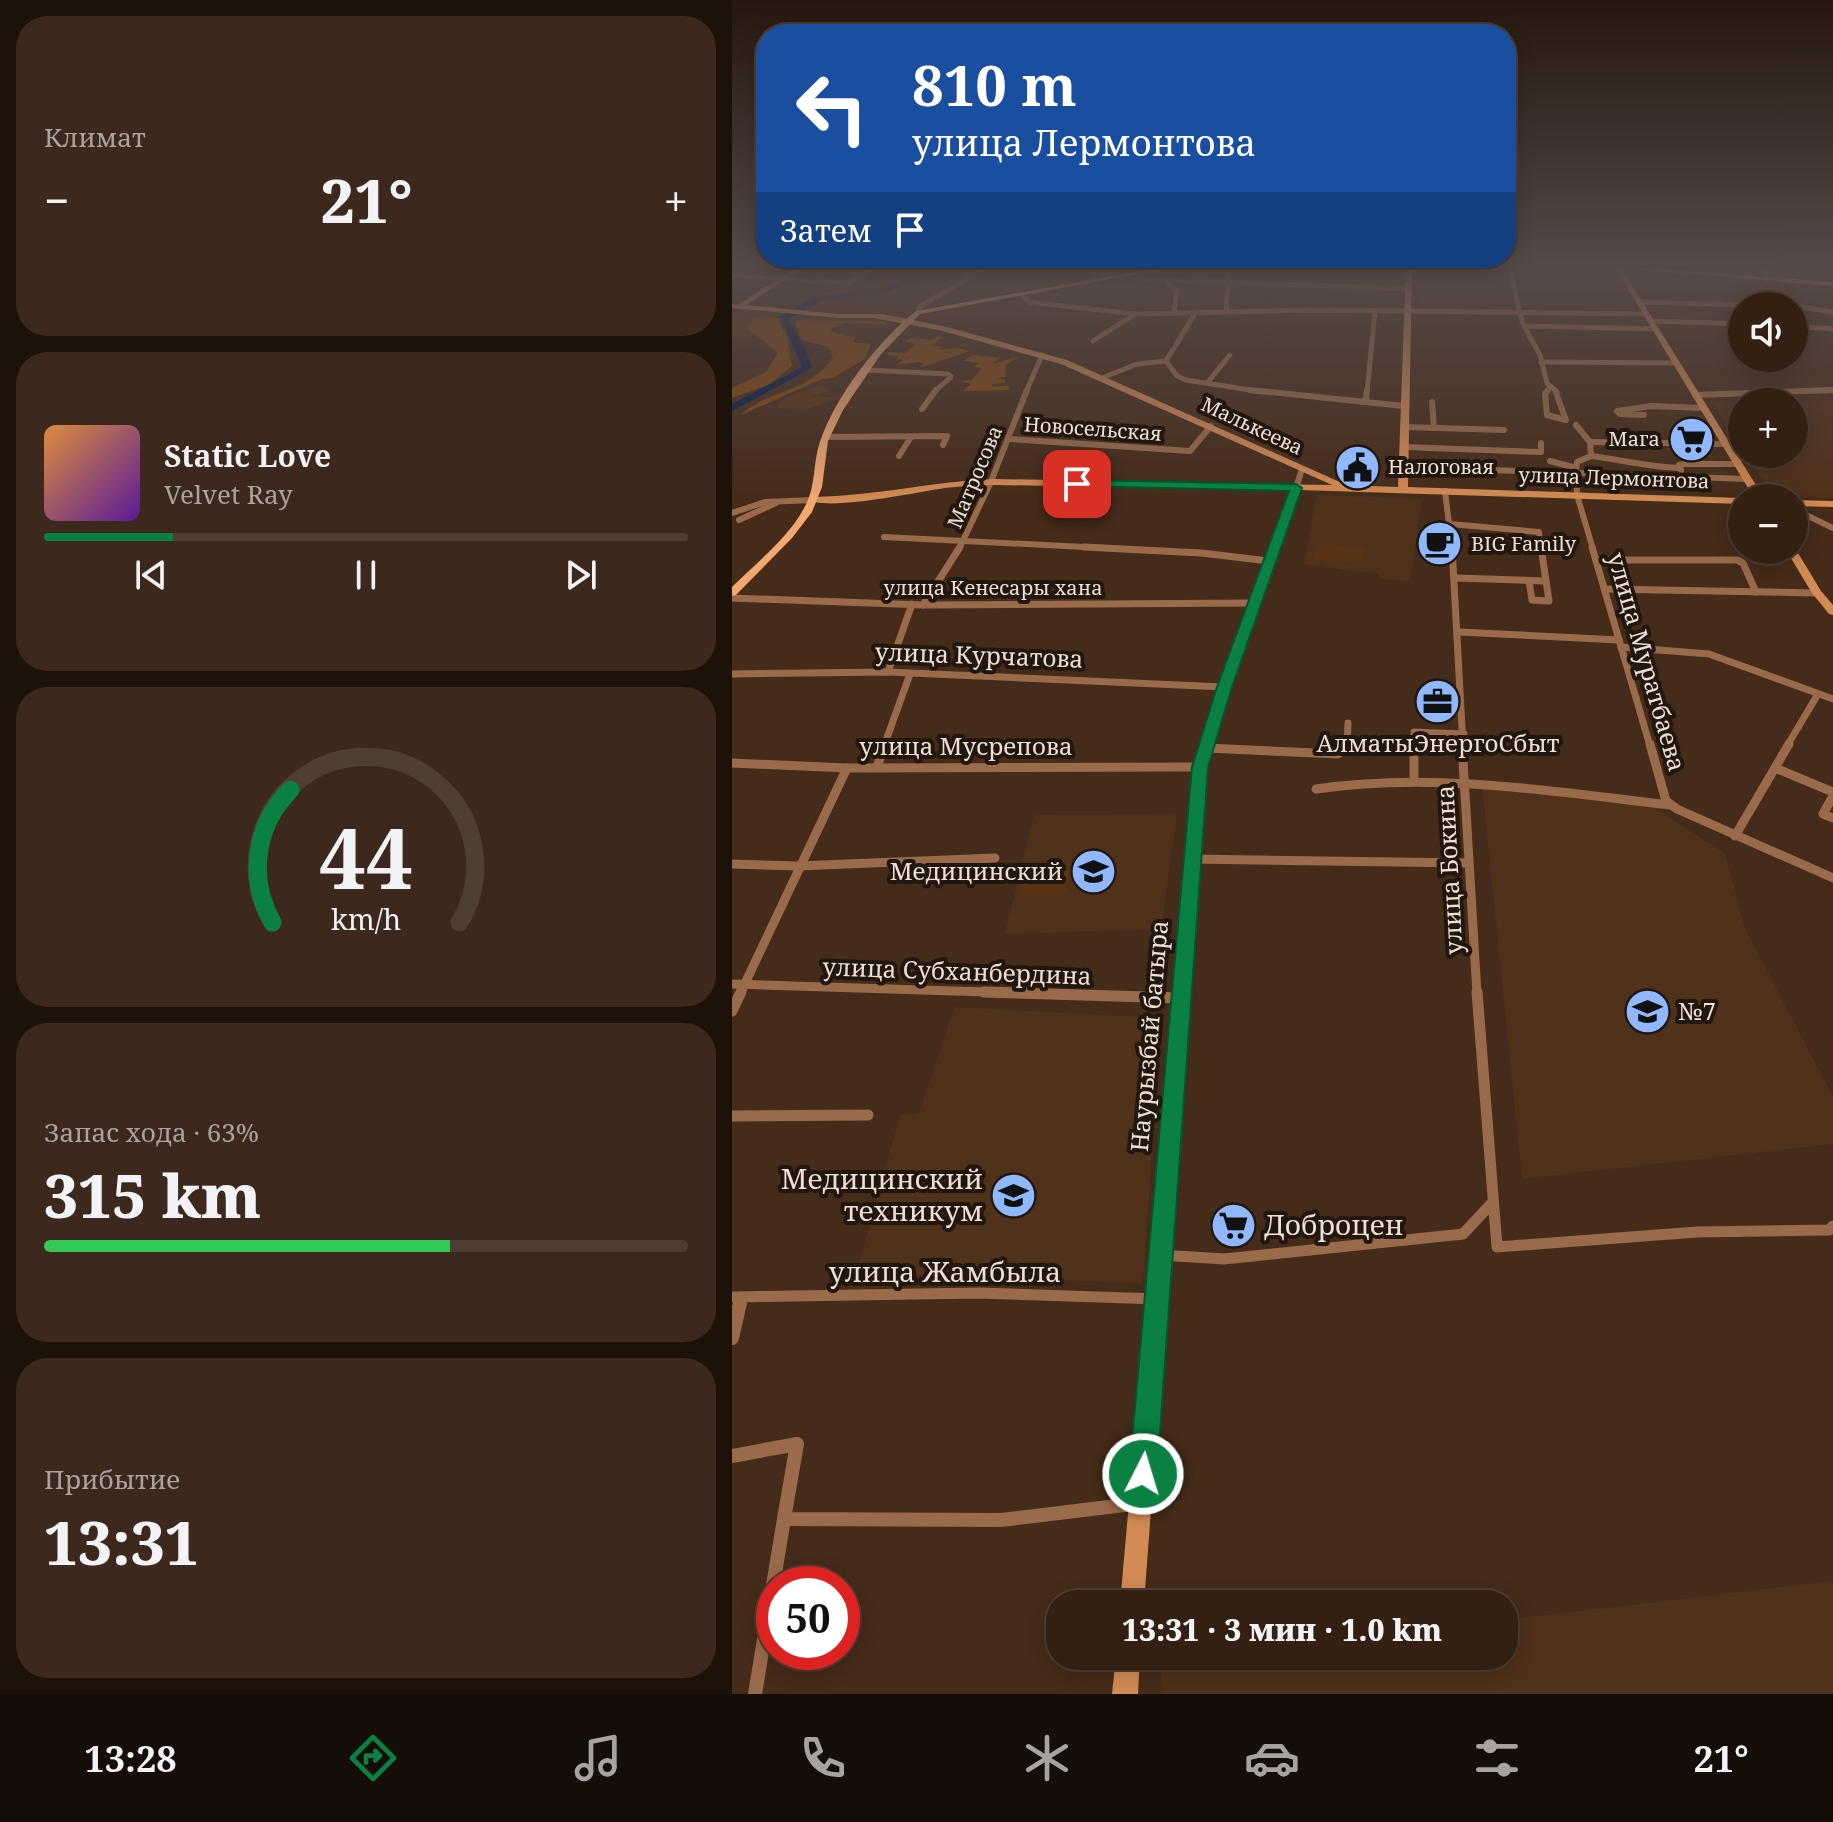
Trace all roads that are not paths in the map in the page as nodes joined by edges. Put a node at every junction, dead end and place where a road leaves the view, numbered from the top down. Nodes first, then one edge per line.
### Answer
1 (886, 345) edge
2 (1002, 345) edge
3 (1176, 345) edge
4 (1372, 345) edge
5 (1407, 345) edge
6 (1533, 345) edge
7 (1666, 345) edge
8 (1042, 355) junction
9 (1230, 355) dead end
10 (1166, 361) junction
11 (1541, 362) junction
12 (1676, 363) junction
13 (867, 370) junction
14 (1102, 378) junction
15 (1207, 383) junction
16 (1550, 387) junction
17 (1833, 390) edge
18 (1695, 395) junction
19 (1362, 402) junction
20 (1432, 402) dead end
21 (1404, 406) junction
22 (1702, 408) junction
23 (922, 409) dead end
24 (1644, 415) dead end
25 (1576, 425) dead end
26 (1211, 426) junction
27 (1404, 427) junction
28 (1434, 428) junction
29 (1504, 430) dead end
30 (825, 437) junction
31 (911, 437) junction
32 (1009, 439) junction
33 (1590, 442) junction
34 (1541, 443) dead end
35 (1725, 444) junction
36 (943, 445) dead end
37 (1404, 447) junction
38 (1728, 449) edge
39 (1487, 450) junction
40 (1533, 452) junction
41 (899, 456) dead end
42 (1591, 456) junction
43 (1550, 461) dead end
44 (1728, 464) edge
45 (1403, 467) junction
46 (1680, 468) junction
47 (1740, 468) edge
48 (1302, 469) junction
49 (1492, 470) junction
50 (1576, 471) junction
51 (1540, 472) junction
52 (1684, 477) junction
53 (1747, 479) junction
54 (991, 482) junction
55 (1750, 484) edge
56 (1343, 486) junction
57 (1296, 488) junction
58 (1403, 489) junction
59 (1445, 491) junction
60 (1577, 495) junction
61 (783, 499) junction
62 (814, 500) junction
63 (1728, 500) edge
64 (1808, 503) edge
65 (1833, 504) edge
66 (732, 513) edge
67 (1808, 516) edge
68 (739, 520) dead end
69 (1450, 524) junction
70 (1833, 528) edge
71 (884, 537) dead end
72 (964, 541) junction
73 (1596, 560) junction
74 (1269, 561) junction
75 (1799, 564) edge
76 (1456, 578) junction
77 (1529, 581) junction
78 (1545, 581) junction
79 (1605, 589) junction
80 (1756, 592) junction
81 (1817, 593) junction
82 (732, 596) edge
83 (1254, 603) junction
84 (912, 604) junction
85 (923, 605) junction
86 (1833, 612) edge
87 (1459, 632) junction
88 (1620, 643) junction
89 (888, 672) junction
90 (732, 674) edge
91 (910, 674) junction
92 (1224, 687) junction
93 (1818, 694) junction
94 (1833, 699) edge
95 (1348, 723) dead end
96 (1464, 734) junction
97 (1206, 748) junction
98 (732, 763) edge
99 (877, 767) junction
100 (1200, 767) junction
101 (847, 768) junction
102 (1775, 768) junction
103 (1414, 779) junction
104 (1466, 783) junction
105 (1316, 789) dead end
106 (1833, 794) edge
107 (1670, 805) junction
108 (1833, 818) edge
109 (1735, 836) junction
110 (995, 858) dead end
111 (1192, 859) junction
112 (1468, 863) junction
113 (732, 864) edge
114 (798, 866) junction
115 (1833, 878) edge
116 (732, 984) edge
117 (745, 985) junction
118 (1180, 998) junction
119 (732, 1011) edge
120 (868, 1115) dead end
121 (732, 1116) edge
122 (1492, 1203) junction
123 (1833, 1226) edge
124 (1161, 1255) junction
125 (736, 1297) edge
126 (1158, 1299) junction
127 (732, 1338) edge
128 (732, 1456) edge
129 (1141, 1503) junction
130 (784, 1519) junction
131 (1133, 1590) edge
132 (1127, 1670) edge
133 (755, 1694) edge
134 (1125, 1694) edge

1 - 13 main road
2 - 8 main road, Малькеева
3 - 10 street
4 - 19 street
5 - 21 main road
6 - 11 street
7 - 12 main road
8 - 14 main road, Малькеева
8 - 32 street, Матросова
9 - 15 street
10 - 14 street
10 - 15 street
11 - 12 street
11 - 16 street
12 - 18 main road
13 - 23 street
13 - 30 main road
14 - 26 main road, Малькеева
15 - 19 street
16 - 16 street
17 - 18 street
18 - 22 main road
19 - 21 street
20 - 28 street
21 - 27 main road
22 - 24 street
22 - 35 main road
25 - 33 street
26 - 32 street, Новосельская
26 - 48 main road, Малькеева
27 - 28 street
27 - 37 main road
28 - 29 street
30 - 31 street
30 - 62 main road
31 - 36 street
31 - 41 street
32 - 54 street, Матросова
33 - 35 street
33 - 42 street
34 - 40 street
35 - 38 main road
37 - 39 street
37 - 45 main road
39 - 40 street
39 - 49 street
40 - 51 street
42 - 46 street
42 - 50 street
43 - 50 street
44 - 46 street
45 - 49 street
45 - 58 main road
46 - 52 street
47 - 53 main road
48 - 56 main road, Малькеева
48 - 57 street
49 - 51 street
50 - 51 street
50 - 52 street
50 - 60 street, улица Муратбаева
52 - 53 street
53 - 55 main road
54 - 57 main road, улица Лермонтова
54 - 62 main road, улица Лермонтова
54 - 72 street, Матросова
56 - 57 main road, улица Лермонтова
56 - 58 main road, улица Лермонтова
57 - 74 main road, Наурызбай батыра
58 - 59 main road, улица Лермонтова
59 - 60 main road, улица Лермонтова
59 - 69 street, улица Бокина
60 - 63 main road, улица Лермонтова
60 - 73 street, улица Муратбаева
61 - 62 street
61 - 66 street
61 - 68 street
62 - 82 main road
64 - 65 main road
67 - 70 street
69 - 76 street, улица Бокина
69 - 78 street
71 - 72 street
72 - 74 street
72 - 85 street, Матросова
73 - 79 street, улица Муратбаева
73 - 80 street
74 - 83 main road, Наурызбай батыра
75 - 81 main road
76 - 77 street
76 - 87 street, улица Бокина
77 - 78 street
77 - 78 street
79 - 80 street
79 - 88 street, улица Муратбаева
80 - 81 street
81 - 86 main road
82 - 84 street, улица Кенесары хана
83 - 85 street, улица Кенесары хана
83 - 92 main road, Наурызбай батыра
84 - 85 street, улица Кенесары хана
84 - 89 street
87 - 88 street
87 - 96 street, улица Бокина
88 - 93 street
88 - 107 street, улица Муратбаева
89 - 90 street, улица Курчатова
89 - 91 street, улица Курчатова
91 - 92 street, улица Курчатова
91 - 99 street
92 - 97 main road, Наурызбай батыра
93 - 94 street
93 - 102 street
95 - 97 street
96 - 103 street
96 - 104 street, улица Бокина
97 - 100 main road, Наурызбай батыра
98 - 101 street, улица Мусрепова
99 - 100 street, улица Мусрепова
99 - 101 street, улица Мусрепова
100 - 111 main road, Наурызбай батыра
101 - 114 street
102 - 106 street
102 - 109 street
103 - 104 street
103 - 105 street
104 - 107 street
104 - 112 street, улица Бокина
106 - 108 street
107 - 109 street, улица Муратбаева
109 - 115 street, улица Муратбаева
110 - 114 street
111 - 112 street
111 - 118 main road, Наурызбай батыра
112 - 122 street, улица Бокина
113 - 114 street
114 - 117 street
116 - 117 street, улица Субханбердина
117 - 118 street, улица Субханбердина
117 - 119 street
118 - 124 main road, Наурызбай батыра
120 - 121 street
122 - 123 street, улица Бокина
122 - 124 street
124 - 126 main road, Наурызбай батыра
125 - 126 street, улица Жамбыла
125 - 127 street
126 - 129 main road, Наурызбай батыра
128 - 130 street
129 - 130 street
129 - 131 main road, Наурызбай батыра
130 - 133 street
132 - 134 main road

